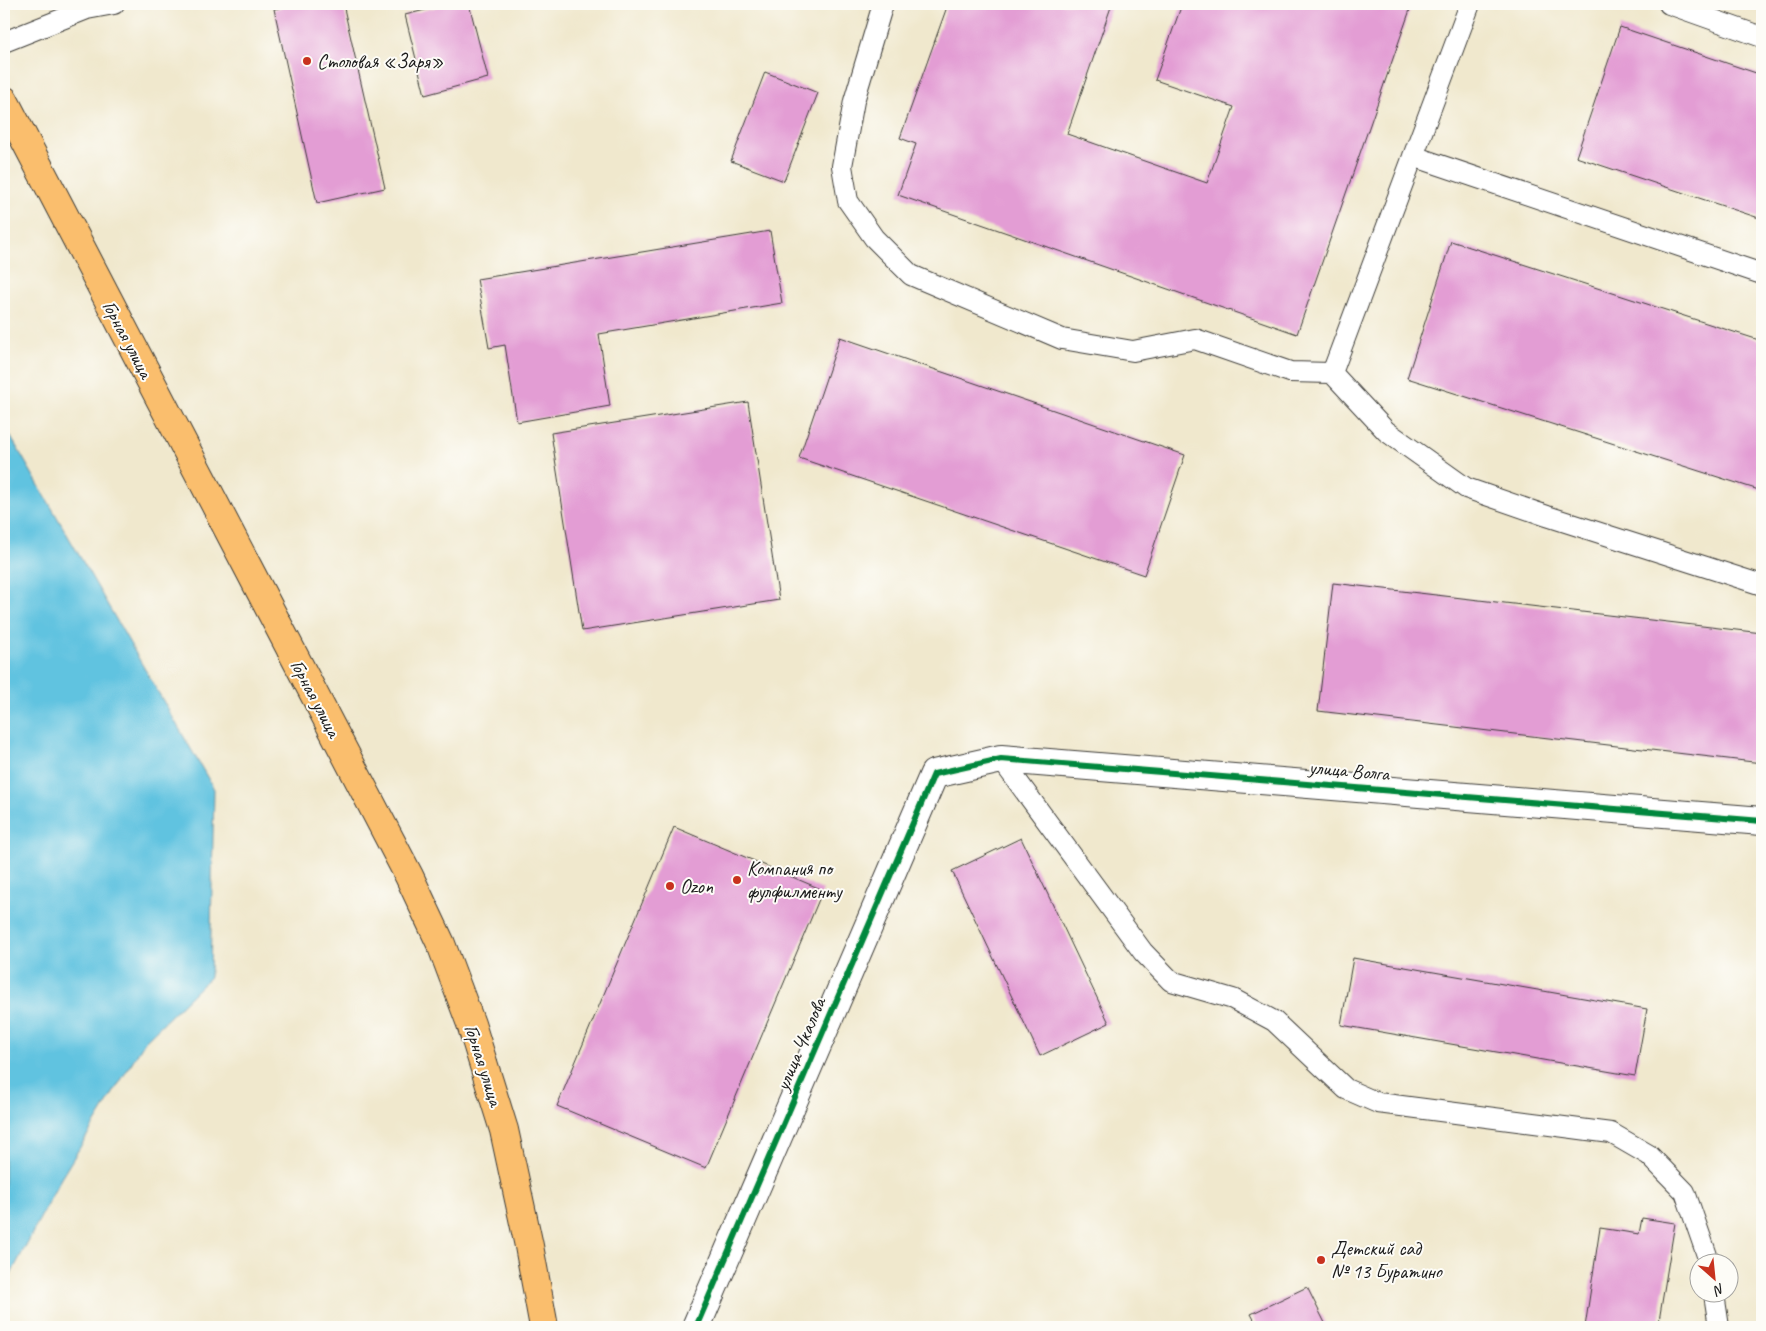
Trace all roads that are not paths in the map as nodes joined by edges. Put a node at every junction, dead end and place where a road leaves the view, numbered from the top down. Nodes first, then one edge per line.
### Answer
1 (114, 4) edge
2 (883, 4) edge
3 (1470, 4) edge
4 (1669, 4) edge
5 (1762, 37) edge
6 (4, 42) edge
7 (4, 100) edge
8 (1413, 156) junction
9 (1762, 274) edge
10 (1332, 373) junction
11 (1759, 584) dead end
12 (1001, 759) junction
13 (934, 774) joint
14 (1762, 821) edge
15 (1707, 1254) edge
16 (1716, 1304) edge
17 (544, 1327) edge
18 (696, 1327) edge
19 (1719, 1327) edge

1 - 6 lane
2 - 10 lane
3 - 8 lane
4 - 5 lane
7 - 17 main road, Горная улица
8 - 9 lane
8 - 10 lane
10 - 11 lane
12 - 13 street, улица Волга
12 - 14 street, улица Волга
12 - 15 lane
13 - 18 street, улица Чкалова
16 - 19 lane

